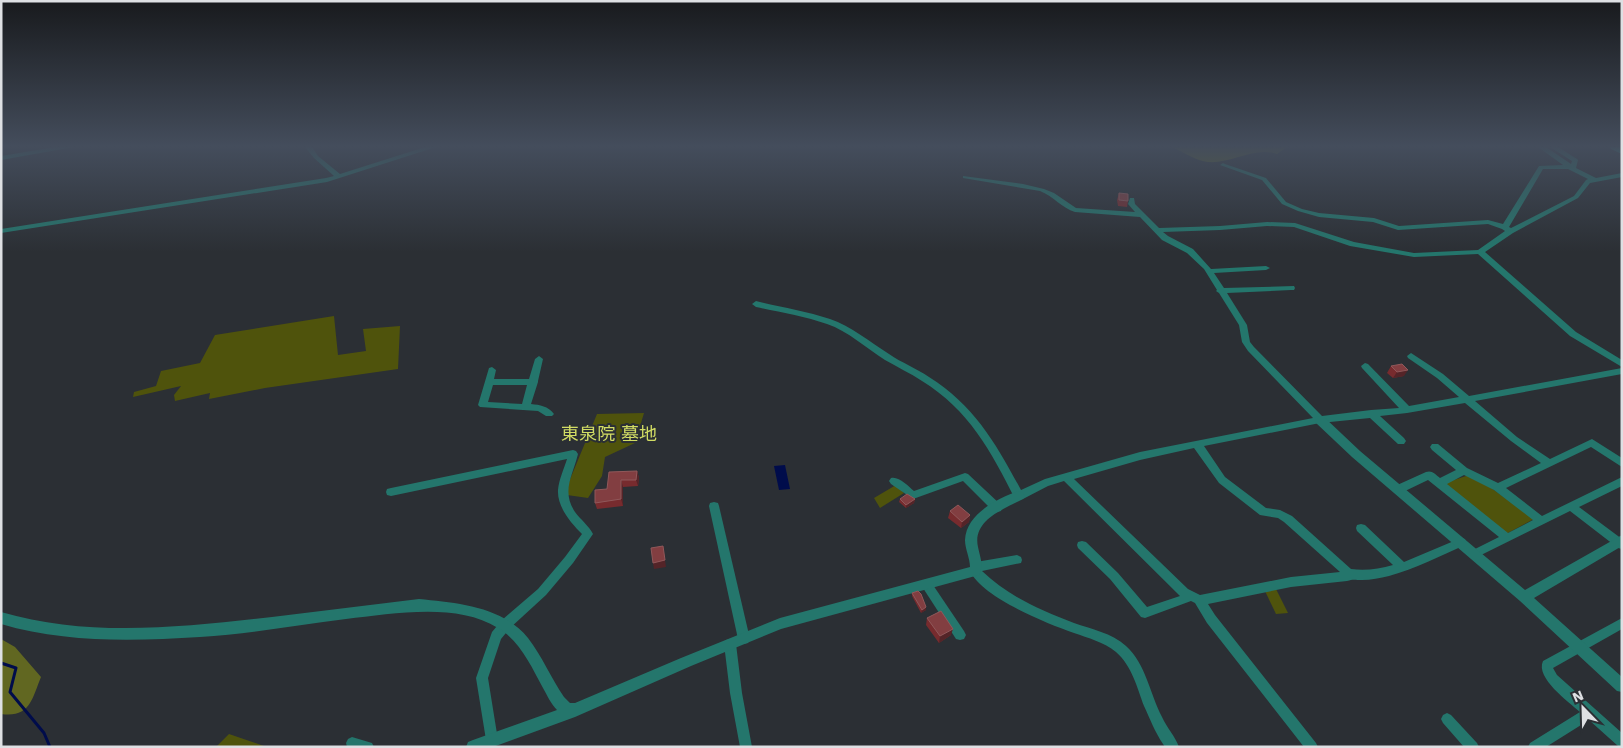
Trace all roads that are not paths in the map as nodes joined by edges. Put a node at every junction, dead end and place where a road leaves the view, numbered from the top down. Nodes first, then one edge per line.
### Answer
1 (315, 182) edge
2 (983, 182) edge
3 (1266, 182) edge
4 (1533, 182) edge
5 (1587, 182) edge
6 (1132, 199) dead end
7 (1142, 215) junction
8 (1508, 229) junction
9 (1157, 230) junction
10 (1, 231) edge
11 (1480, 252) junction
12 (1266, 268) dead end
13 (1209, 271) junction
14 (1250, 281) dead end
15 (1291, 288) dead end
16 (1255, 290) junction
17 (1220, 291) junction
18 (756, 304) dead end
19 (1411, 356) dead end
20 (540, 359) dead end
21 (1622, 364) edge
22 (1365, 366) dead end
23 (492, 370) dead end
24 (1622, 371) edge
25 (489, 382) junction
26 (534, 382) junction
27 (1468, 398) junction
28 (526, 407) junction
29 (1407, 410) junction
30 (1371, 413) junction
31 (549, 414) dead end
32 (1320, 420) junction
33 (1401, 441) dead end
34 (1197, 444) junction
35 (1436, 446) dead end
36 (1622, 463) edge
37 (1549, 464) junction
38 (1464, 471) junction
39 (1066, 477) junction
40 (894, 481) dead end
41 (1622, 481) edge
42 (1439, 483) junction
43 (1498, 488) junction
44 (1399, 489) junction
45 (391, 492) dead end
46 (1019, 496) junction
47 (714, 506) dead end
48 (1571, 506) junction
49 (997, 508) junction
50 (1541, 521) junction
51 (1361, 528) dead end
52 (1506, 537) junction
53 (1461, 542) junction
54 (1621, 542) edge
55 (1082, 545) dead end
56 (1475, 554) junction
57 (1017, 560) dead end
58 (1401, 566) junction
59 (976, 569) junction
60 (1348, 573) junction
61 (928, 585) junction
62 (1524, 597) junction
63 (1196, 598) junction
64 (1, 618) edge
65 (506, 624) junction
66 (1620, 628) edge
67 (960, 635) dead end
68 (744, 639) junction
69 (730, 644) junction
70 (1580, 647) junction
71 (1622, 686) edge
72 (575, 710) junction
73 (1589, 713) junction
74 (1447, 719) dead end
75 (492, 740) junction
76 (1622, 742) edge
77 (352, 743) dead end
78 (368, 747) edge
79 (473, 747) edge
80 (746, 747) edge
81 (1173, 747) edge
82 (1312, 747) edge
83 (1473, 747) edge
84 (1534, 747) edge

1 - 10 street
2 - 7 street
3 - 8 street
4 - 8 street
5 - 8 street
6 - 7 street
7 - 9 street
8 - 11 street
9 - 11 street
9 - 13 street
11 - 21 street
12 - 13 street
13 - 17 street
14 - 16 street
15 - 16 street
16 - 17 street
17 - 32 street
18 - 46 street
19 - 27 street
20 - 26 street
22 - 29 street
23 - 25 street
24 - 27 street
25 - 26 street
25 - 28 street
26 - 28 street
27 - 29 street
27 - 37 street
28 - 31 street
29 - 30 street
30 - 32 street
30 - 33 street
32 - 34 street
32 - 44 street
34 - 39 street
34 - 60 street
35 - 38 street
36 - 37 street
37 - 43 street
38 - 42 street
38 - 43 street
39 - 46 street
39 - 63 street
40 - 49 street
41 - 48 street
42 - 44 street
42 - 52 street
43 - 50 street
44 - 53 street
45 - 65 street
46 - 49 street
47 - 68 street
48 - 50 street
48 - 54 street
49 - 59 street
50 - 52 street
51 - 58 street
52 - 56 street
53 - 56 street
53 - 58 street
54 - 62 street
55 - 63 street
56 - 62 street
57 - 59 street
58 - 60 street
59 - 61 street
59 - 81 street
60 - 63 street
61 - 67 street
61 - 68 street
62 - 70 street
63 - 82 street
64 - 65 street
65 - 72 street
65 - 75 street
66 - 70 street
68 - 69 street
69 - 72 street
69 - 80 street
70 - 71 street
70 - 73 street
72 - 75 street
73 - 76 street
73 - 84 street
74 - 83 street
75 - 79 street
77 - 78 street

